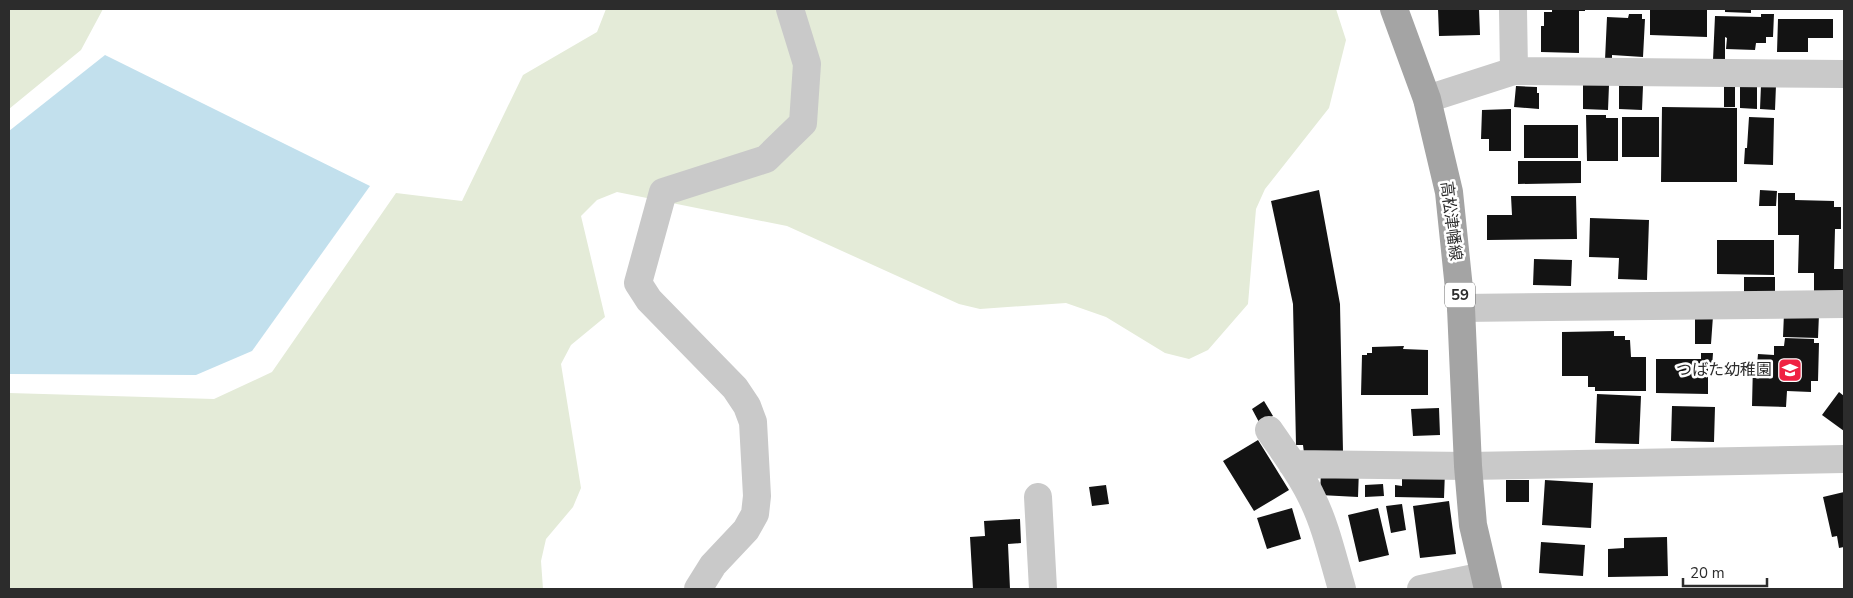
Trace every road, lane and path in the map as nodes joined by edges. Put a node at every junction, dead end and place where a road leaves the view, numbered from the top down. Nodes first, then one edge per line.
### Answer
1 (790, 9) edge
2 (1394, 9) edge
3 (1513, 9) edge
4 (1514, 71) junction
5 (1844, 74) edge
6 (1427, 99) junction
7 (1844, 304) edge
8 (1461, 308) junction
9 (1269, 430) dead end
10 (1844, 459) edge
11 (1292, 464) junction
12 (1468, 466) junction
13 (1038, 497) dead end
14 (1486, 583) edge
15 (698, 589) edge
16 (1043, 589) edge
17 (1342, 589) edge
18 (1421, 589) edge

1 - 15 street
2 - 6 main road, 高松津幡線 / 59
3 - 4 street
4 - 5 street
4 - 6 street
6 - 8 main road, 高松津幡線 / 59
7 - 8 street
8 - 12 main road, 高松津幡線 / 59
9 - 11 street
10 - 12 street
11 - 12 street
11 - 17 street
12 - 14 main road, 高松津幡線 / 59
13 - 16 street
14 - 18 street

